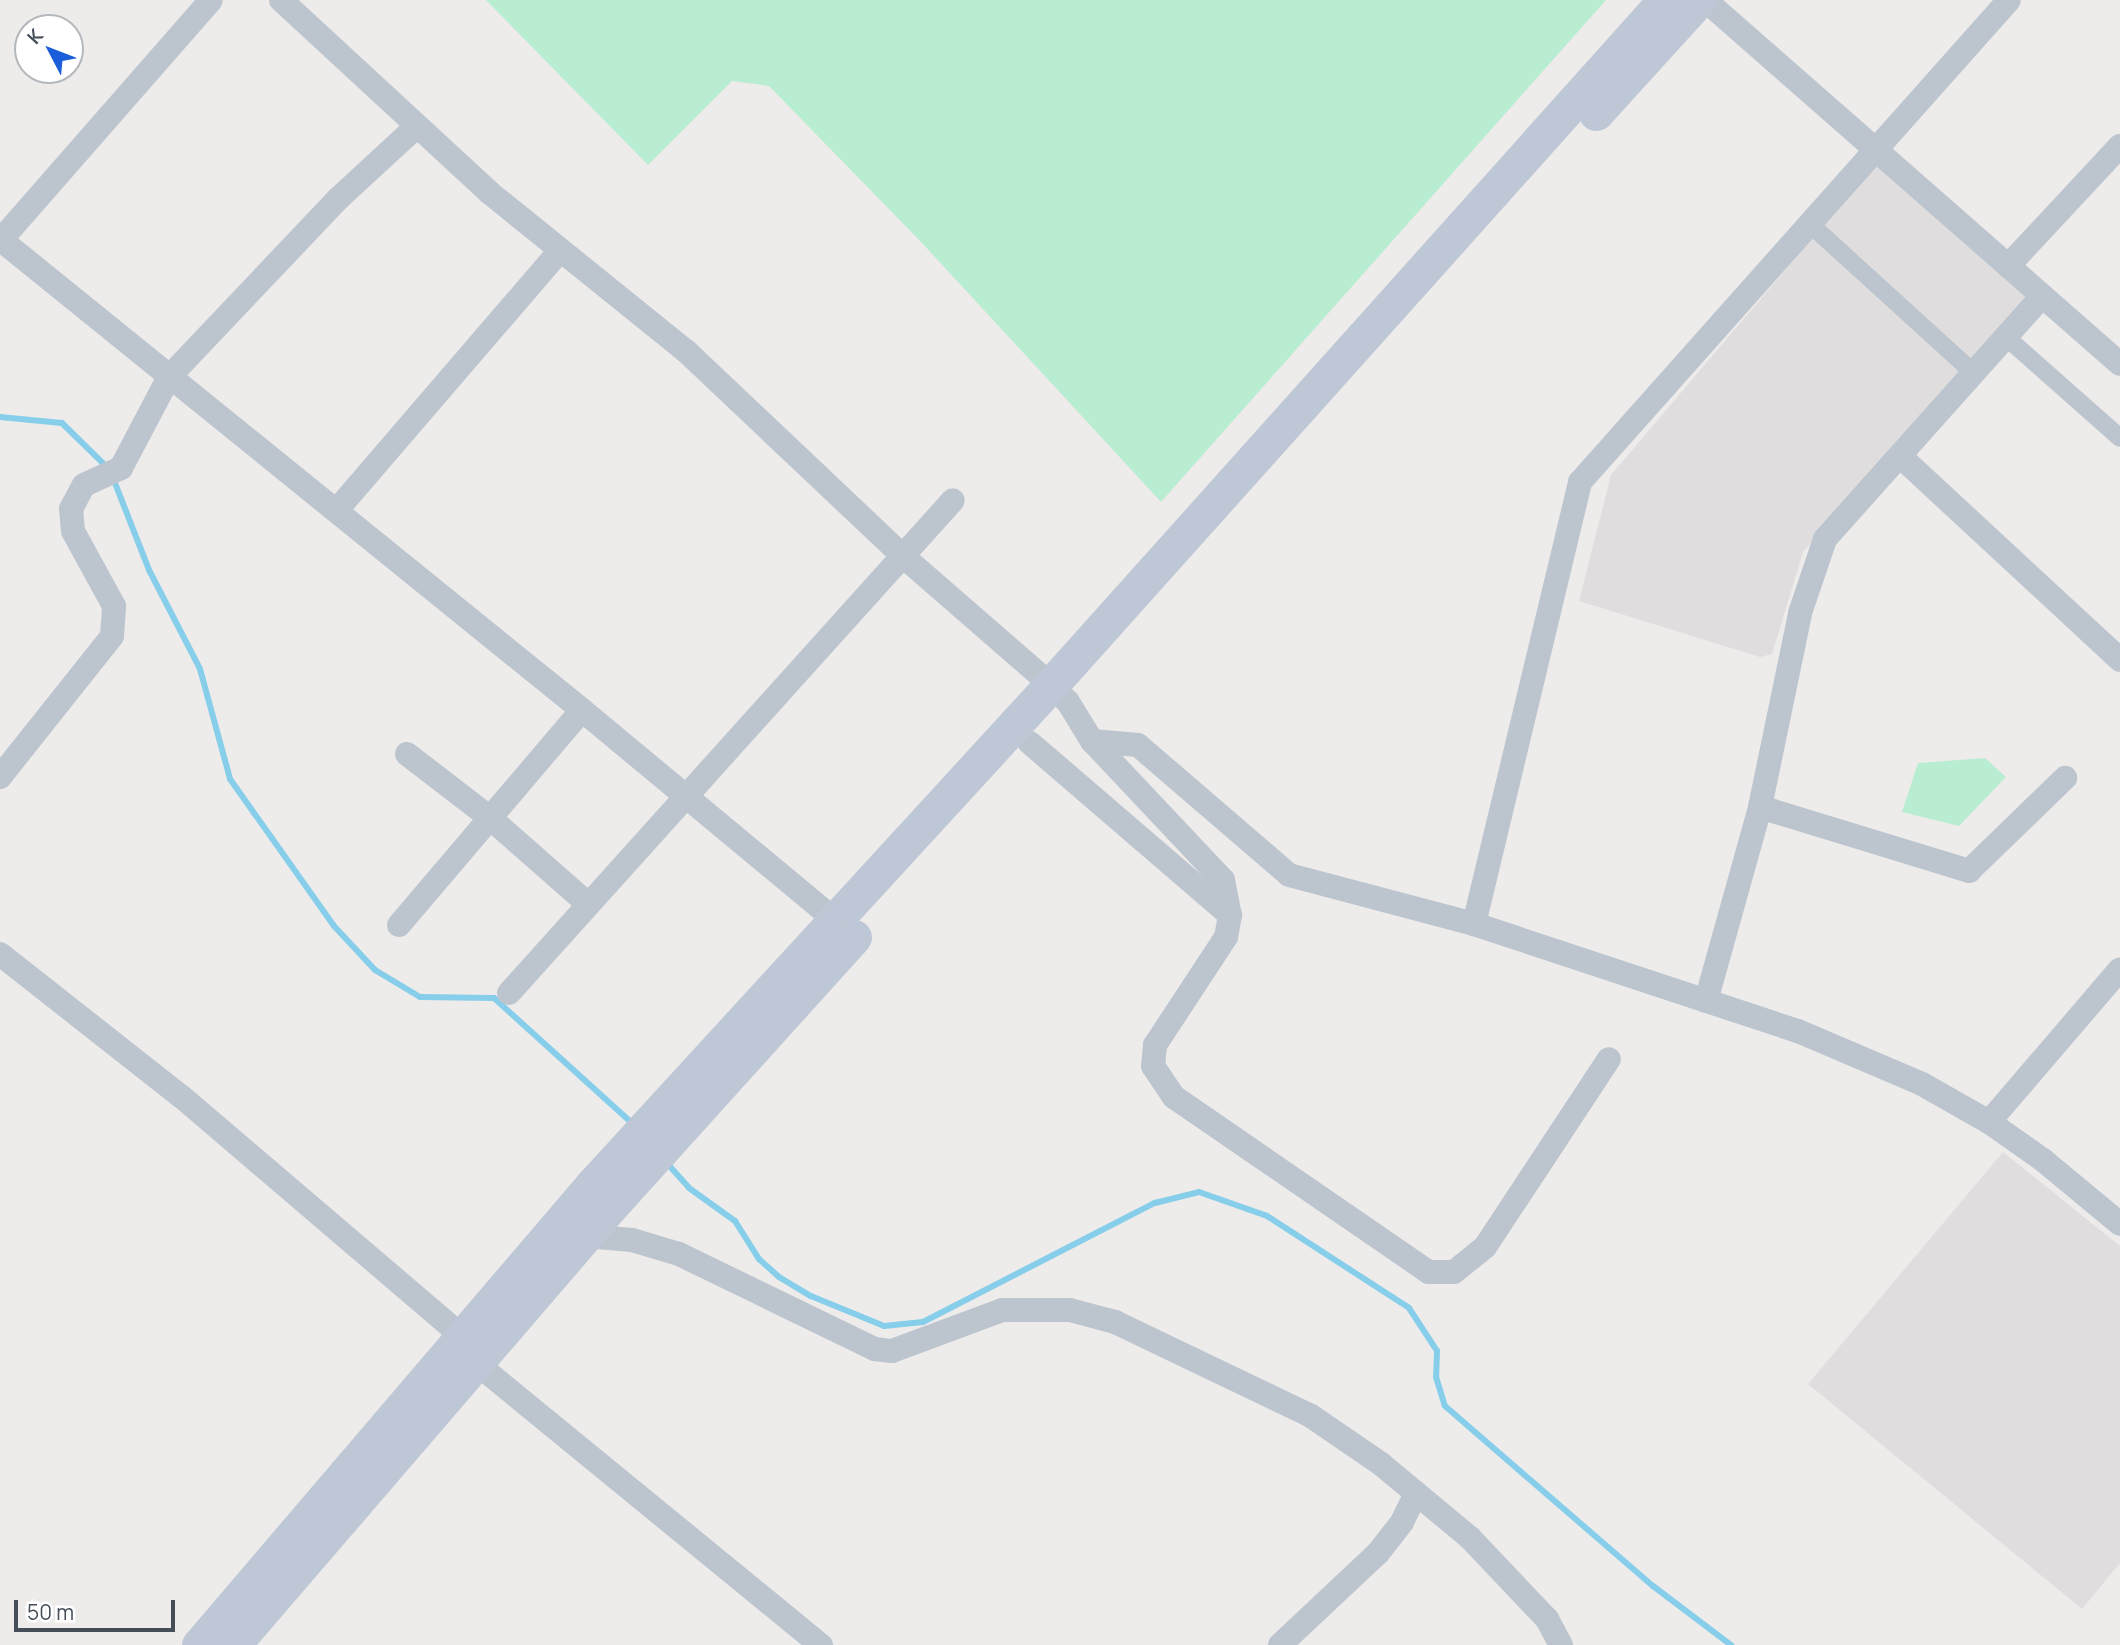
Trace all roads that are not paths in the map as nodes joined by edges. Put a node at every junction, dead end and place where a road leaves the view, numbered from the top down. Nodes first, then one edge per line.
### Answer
1 (211, 0) edge
2 (281, 0) edge
3 (1665, 0) edge
4 (1699, 0) edge
5 (1705, 0) edge
6 (2009, 0) edge
7 (417, 126) junction
8 (2120, 146) edge
9 (1876, 150) junction
10 (1810, 224) junction
11 (0, 240) edge
12 (560, 251) junction
13 (2008, 266) junction
14 (2042, 296) junction
15 (2006, 337) junction
16 (2120, 364) edge
17 (1974, 373) junction
18 (169, 377) junction
19 (2120, 438) edge
20 (1900, 456) junction
21 (953, 500) dead end
22 (337, 511) junction
23 (904, 557) junction
24 (2120, 660) edge
25 (1060, 693) junction
26 (583, 710) junction
27 (1092, 741) junction
28 (1030, 743) junction
29 (407, 754) dead end
30 (0, 777) edge
31 (2065, 778) dead end
32 (682, 797) junction
33 (1760, 807) junction
34 (490, 818) junction
35 (587, 904) junction
36 (1230, 915) junction
37 (836, 921) junction
38 (1474, 924) junction
39 (399, 925) dead end
40 (0, 954) edge
41 (2120, 969) edge
42 (509, 993) dead end
43 (1706, 1001) junction
44 (1609, 1059) dead end
45 (685, 1102) junction
46 (1989, 1122) junction
47 (601, 1196) junction
48 (2120, 1224) edge
49 (585, 1237) junction
50 (468, 1349) junction
51 (1416, 1493) junction
52 (199, 1645) edge
53 (233, 1645) edge
54 (821, 1645) edge
55 (1280, 1645) edge
56 (1562, 1645) edge

1 - 11 street
2 - 7 street
3 - 25 main road
4 - 25 main road
5 - 9 street
6 - 9 street
7 - 12 street
7 - 18 street
8 - 13 street
9 - 10 street
9 - 13 street
10 - 17 street
10 - 38 street
11 - 18 street
12 - 22 street
12 - 23 street
13 - 14 street
14 - 15 street
14 - 16 street
15 - 17 street
15 - 19 street
17 - 20 street
18 - 22 street
18 - 30 street
20 - 24 street
20 - 33 street
21 - 23 street
22 - 26 street
23 - 25 street
23 - 32 street
25 - 27 street
25 - 28 main road
25 - 37 main road
26 - 32 street
26 - 34 street
27 - 36 street
27 - 38 street
28 - 36 street
28 - 45 main road
29 - 34 street
31 - 33 street
32 - 35 street
32 - 37 street
33 - 43 street
34 - 35 street
34 - 39 street
35 - 42 street
36 - 44 street
37 - 45 main road
38 - 43 street
40 - 50 street
41 - 46 street
43 - 46 street
45 - 47 main road
46 - 48 street
47 - 49 main road
47 - 50 main road
49 - 50 main road
49 - 51 street
50 - 52 main road
50 - 53 main road
50 - 54 street
51 - 55 street
51 - 56 street

